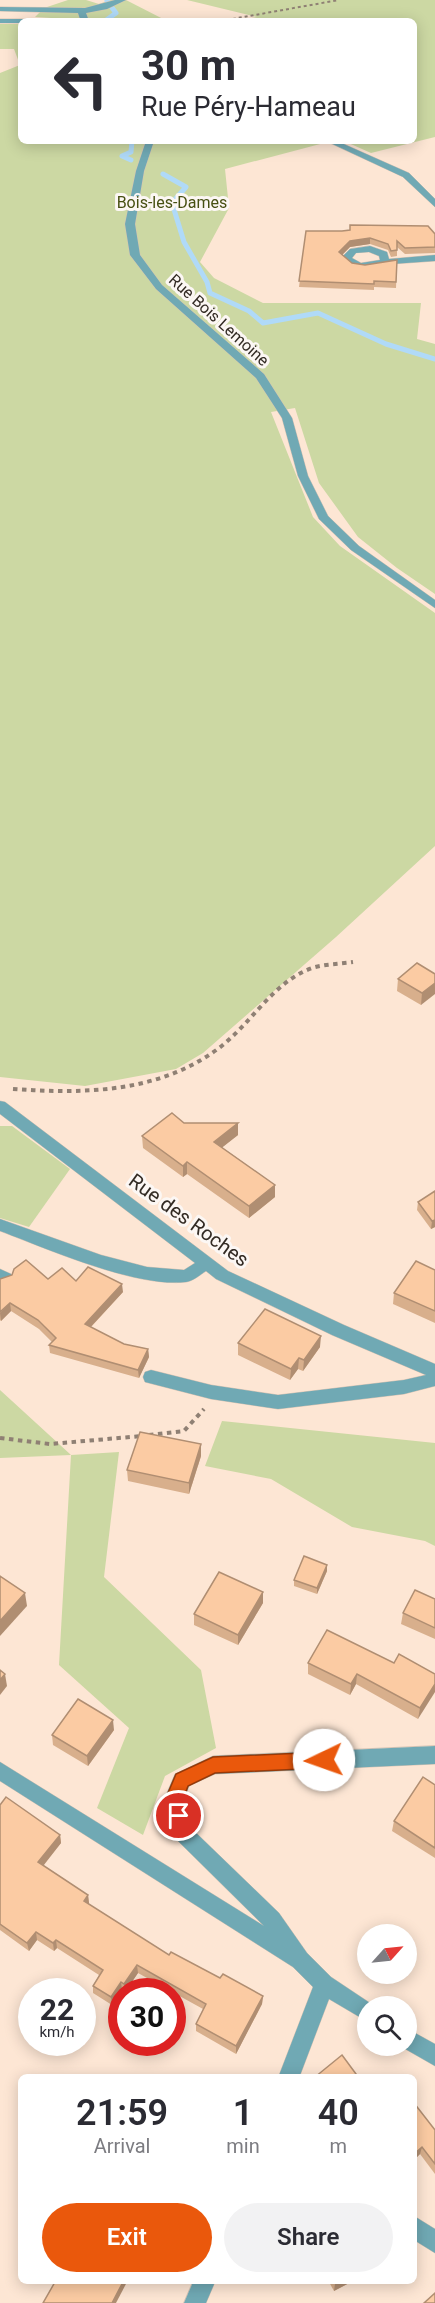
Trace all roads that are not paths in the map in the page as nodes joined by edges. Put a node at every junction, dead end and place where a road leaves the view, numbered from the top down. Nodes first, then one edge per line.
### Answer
1 (50, 0) edge
2 (122, 0) edge
3 (0, 9) edge
4 (81, 11) junction
5 (84, 18) edge
6 (0, 21) edge
7 (18, 21) edge
8 (149, 144) edge
9 (337, 144) edge
10 (435, 204) edge
11 (435, 258) edge
12 (385, 262) edge
13 (435, 605) edge
14 (0, 1106) edge
15 (0, 1225) edge
16 (207, 1263) junction
17 (435, 1371) edge
18 (151, 1377) dead end
19 (435, 1379) edge
20 (435, 1755) edge
21 (0, 1770) edge
22 (300, 1960) junction
23 (324, 1984) junction
24 (357, 2005) edge
25 (417, 2044) edge
26 (435, 2056) edge
27 (290, 2074) edge
28 (417, 2229) edge
29 (435, 2242) edge
30 (203, 2284) edge
31 (195, 2303) edge

1 - 4 street
2 - 4 street
3 - 4 street
4 - 5 street
6 - 7 street
8 - 13 street, Rue Bois Lemoine
9 - 10 street
11 - 12 street
14 - 16 street, Rue des Roches
15 - 16 street
16 - 17 street, Rue des Roches
18 - 19 street
20 - 22 street
21 - 22 street
22 - 23 street
23 - 24 street
23 - 27 street
25 - 26 street
28 - 29 street
30 - 31 street

